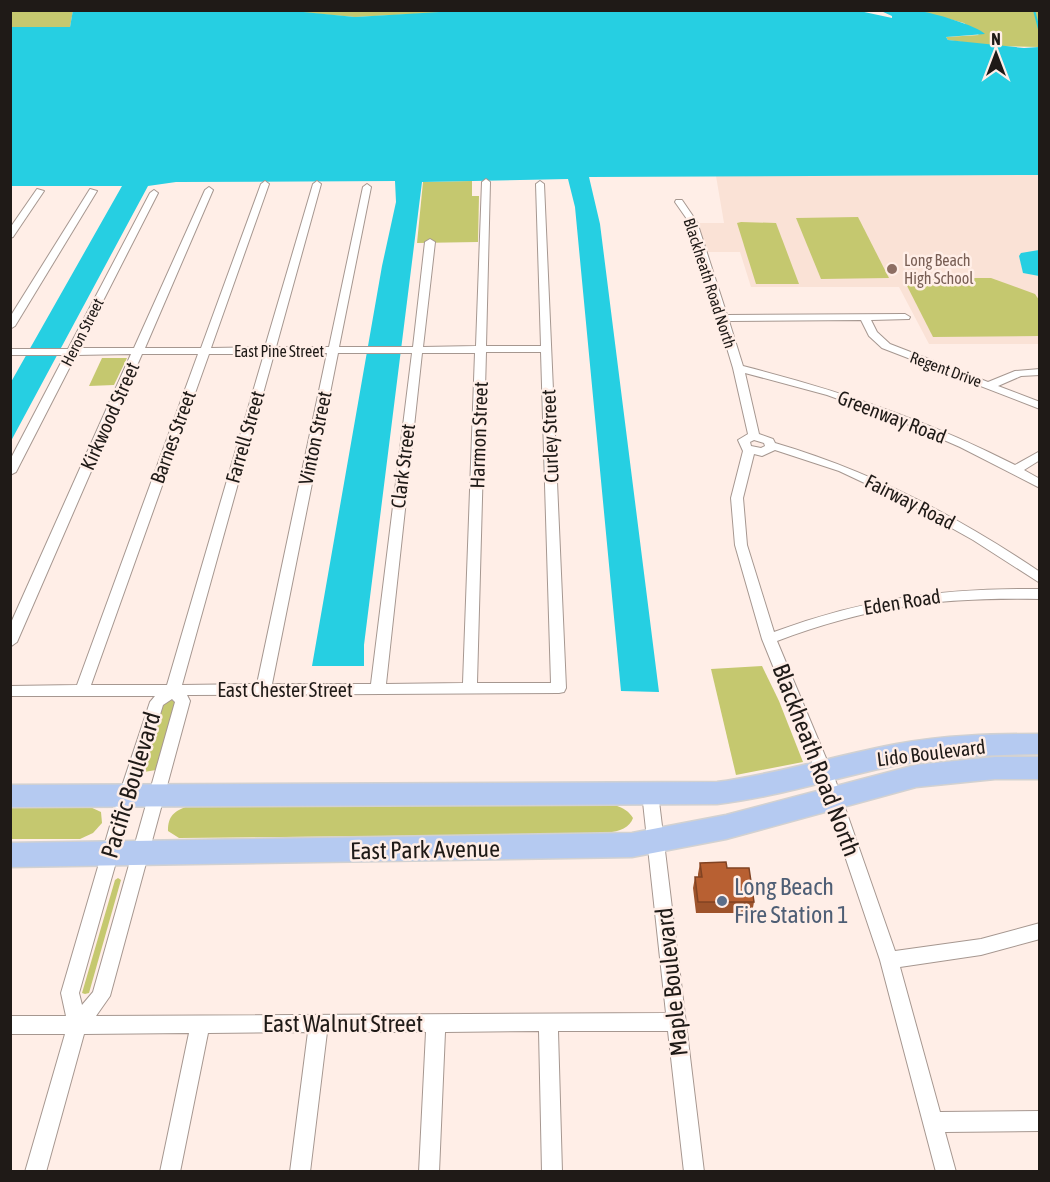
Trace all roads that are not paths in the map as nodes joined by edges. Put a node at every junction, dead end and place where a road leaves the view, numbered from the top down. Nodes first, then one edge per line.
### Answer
1 (486, 182) dead end
2 (265, 184) dead end
3 (317, 184) dead end
4 (540, 184) dead end
5 (367, 187) dead end
6 (209, 190) dead end
7 (39, 191) dead end
8 (93, 191) dead end
9 (154, 193) dead end
10 (679, 202) dead end
11 (10, 235) edge
12 (430, 243) dead end
13 (864, 317) junction
14 (905, 317) dead end
15 (723, 318) junction
16 (10, 326) edge
17 (412, 350) junction
18 (482, 350) junction
19 (547, 350) junction
20 (139, 351) junction
21 (204, 351) junction
22 (269, 351) junction
23 (333, 351) junction
24 (16, 352) edge
25 (68, 352) junction
26 (738, 368) junction
27 (1040, 372) edge
28 (990, 385) junction
29 (1040, 406) edge
30 (751, 443) junction
31 (1040, 454) edge
32 (1016, 470) junction
33 (10, 471) edge
34 (1040, 484) edge
35 (1040, 579) edge
36 (1040, 594) edge
37 (769, 639) junction
38 (10, 642) edge
39 (470, 688) junction
40 (559, 688) joint
41 (378, 689) junction
42 (262, 690) junction
43 (82, 691) junction
44 (173, 691) junction
45 (10, 692) edge
46 (1040, 744) edge
47 (1040, 768) edge
48 (829, 784) junction
49 (650, 793) junction
50 (158, 794) junction
51 (127, 795) junction
52 (10, 796) edge
53 (657, 841) junction
54 (140, 854) junction
55 (10, 855) edge
56 (110, 855) junction
57 (1040, 931) edge
58 (889, 960) junction
59 (676, 1022) junction
60 (436, 1023) junction
61 (548, 1023) junction
62 (200, 1024) junction
63 (319, 1024) junction
64 (10, 1025) edge
65 (77, 1025) junction
66 (1040, 1121) edge
67 (933, 1122) junction
68 (35, 1172) edge
69 (170, 1172) edge
70 (300, 1172) edge
71 (429, 1172) edge
72 (552, 1172) edge
73 (694, 1172) edge
74 (946, 1172) edge

1 - 18 street, Harmon Street
2 - 21 street, Barnes Street
3 - 22 street, Farrell Street
4 - 19 street, Curley Street
5 - 23 street, Vinton Street
6 - 20 street, Kirkwood Street
7 - 11 street
8 - 16 street
9 - 25 street, Heron Street
10 - 15 street, Blackheath Road North
12 - 17 street, Clark Street
13 - 14 street
13 - 15 street
13 - 28 street, Regent Drive
15 - 26 street, Blackheath Road North
17 - 18 street, East Pine Street
17 - 23 street, East Pine Street
17 - 41 street, Clark Street
18 - 19 street, East Pine Street
18 - 39 street, Harmon Street
19 - 40 street, Curley Street
20 - 21 street, East Pine Street
20 - 25 street, East Pine Street
20 - 38 street, Kirkwood Street
21 - 22 street, East Pine Street
21 - 43 street, Barnes Street
22 - 23 street, East Pine Street
22 - 44 street, Farrell Street
23 - 42 street, Vinton Street
24 - 25 street, East Pine Street
25 - 33 street, Heron Street
26 - 30 street, Blackheath Road North
26 - 32 street, Greenway Road
27 - 28 street
28 - 29 street, Regent Drive
30 - 35 street, Fairway Road
30 - 37 street, Blackheath Road North
31 - 32 street
32 - 34 street, Greenway Road
36 - 37 street, Eden Road
37 - 48 street, Blackheath Road North
39 - 40 street, East Chester Street
39 - 41 street, East Chester Street
41 - 42 street, East Chester Street
42 - 44 street, East Chester Street
43 - 44 street, East Chester Street
43 - 45 street, East Chester Street
44 - 50 street, Pacific Boulevard
44 - 51 street, Pacific Boulevard
46 - 48 highway, Lido Boulevard
47 - 48 highway, Lido Boulevard
48 - 49 highway
48 - 53 highway, East Park Avenue
48 - 58 street, Blackheath Road North
49 - 50 highway
49 - 53 street, Maple Boulevard
50 - 51 highway
50 - 54 street, Pacific Boulevard
51 - 52 highway
51 - 56 street, Pacific Boulevard
53 - 54 highway, East Park Avenue
53 - 59 street, Maple Boulevard
54 - 56 highway, East Park Avenue
54 - 65 street, Pacific Boulevard
55 - 56 highway, East Park Avenue
56 - 65 street, Pacific Boulevard
57 - 58 street
58 - 67 street, Blackheath Road North
59 - 61 street, East Walnut Street
59 - 73 street, Maple Boulevard
60 - 61 street, East Walnut Street
60 - 63 street, East Walnut Street
60 - 71 street
61 - 72 street
62 - 63 street, East Walnut Street
62 - 65 street, East Walnut Street
62 - 69 street
63 - 70 street
64 - 65 street, East Walnut Street
65 - 68 street, Pacific Boulevard
66 - 67 street
67 - 74 street, Blackheath Road North

